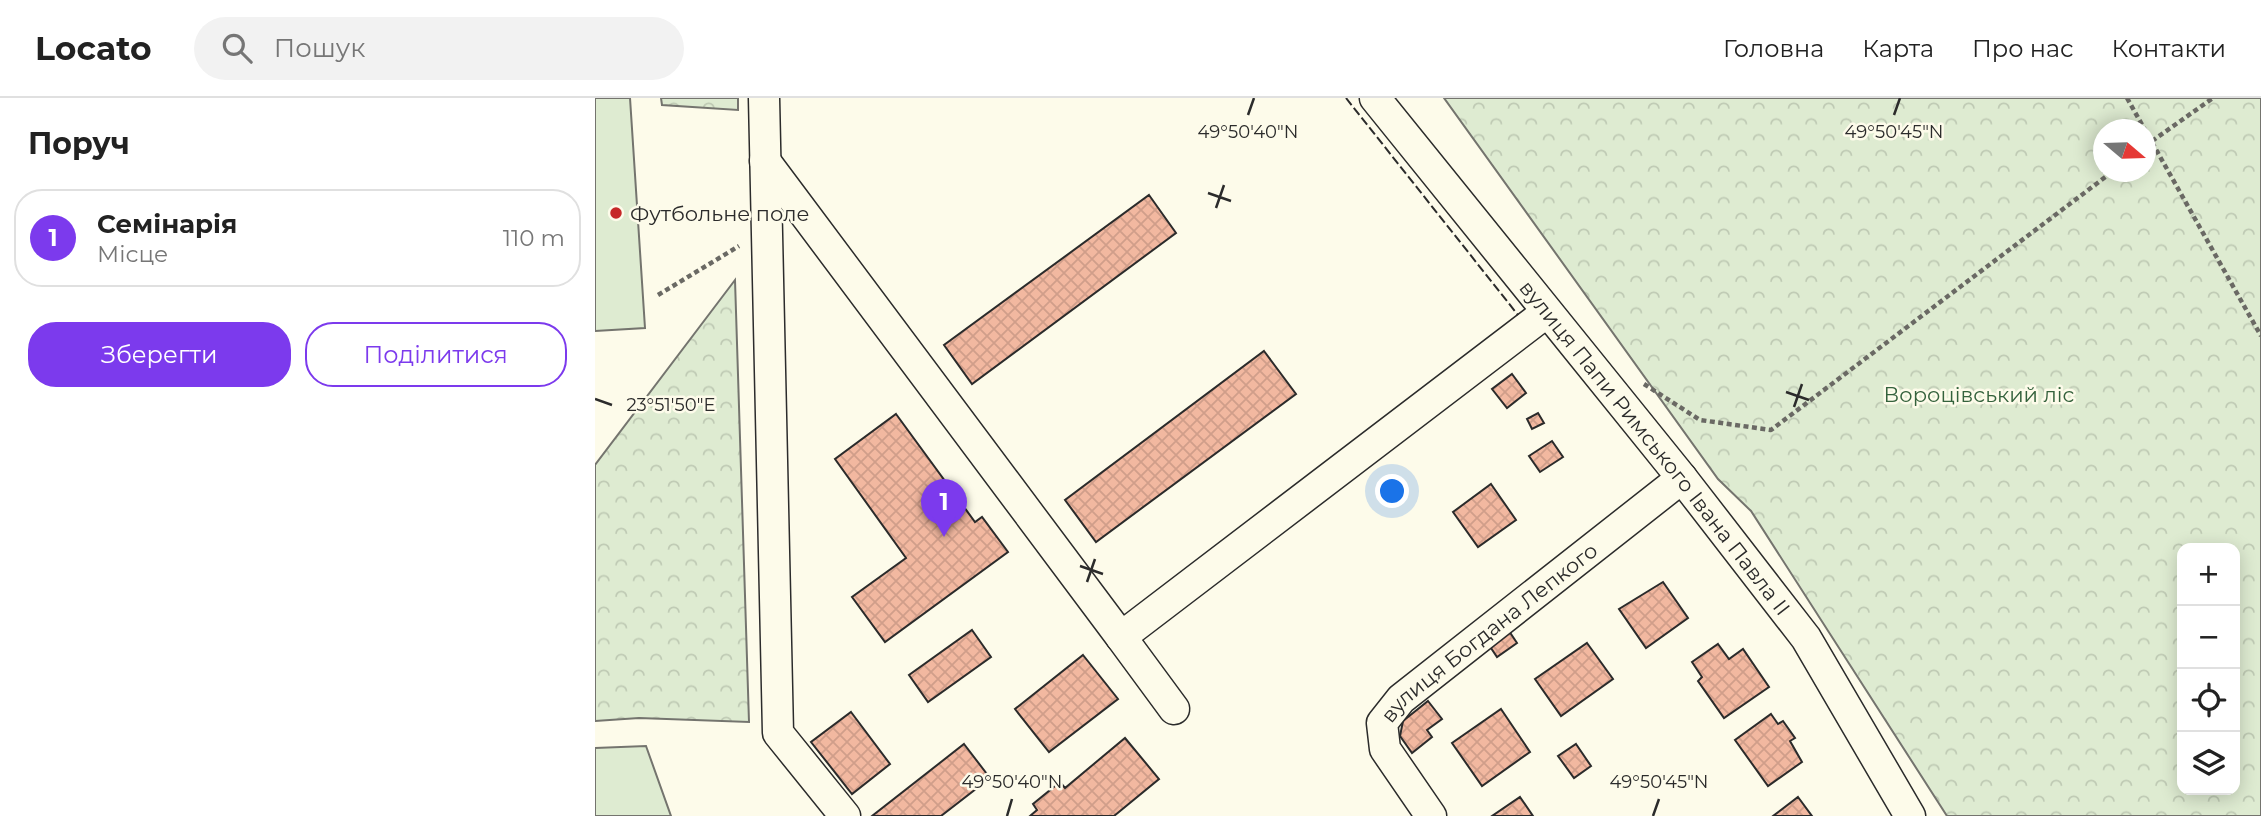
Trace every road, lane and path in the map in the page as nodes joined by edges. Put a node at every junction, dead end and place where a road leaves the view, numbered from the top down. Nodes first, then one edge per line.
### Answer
1 (764, 98) edge
2 (1375, 98) edge
3 (2127, 98) edge
4 (2213, 98) edge
5 (2140, 119) edge
6 (2156, 138) edge
7 (2156, 145) edge
8 (765, 161) junction
9 (2099, 182) edge
10 (767, 230) junction
11 (658, 295) dead end
12 (1547, 312) junction
13 (2261, 336) edge
14 (1633, 377) dead end
15 (1682, 478) junction
16 (1121, 637) junction
17 (1174, 709) dead end
18 (845, 816) edge
19 (1431, 816) edge
20 (1910, 816) edge

1 - 8 street
2 - 12 street, вулиця Папи Римського Івана Павла ІІ
3 - 5 path
4 - 6 path
7 - 13 path
8 - 10 street
8 - 16 street
9 - 14 path
10 - 11 path
10 - 18 street
12 - 15 street, вулиця Папи Римського Івана Павла ІІ
12 - 16 street
15 - 19 street, вулиця Богдана Лепкого
15 - 20 street, вулиця Папи Римського Івана Павла ІІ
16 - 17 street

